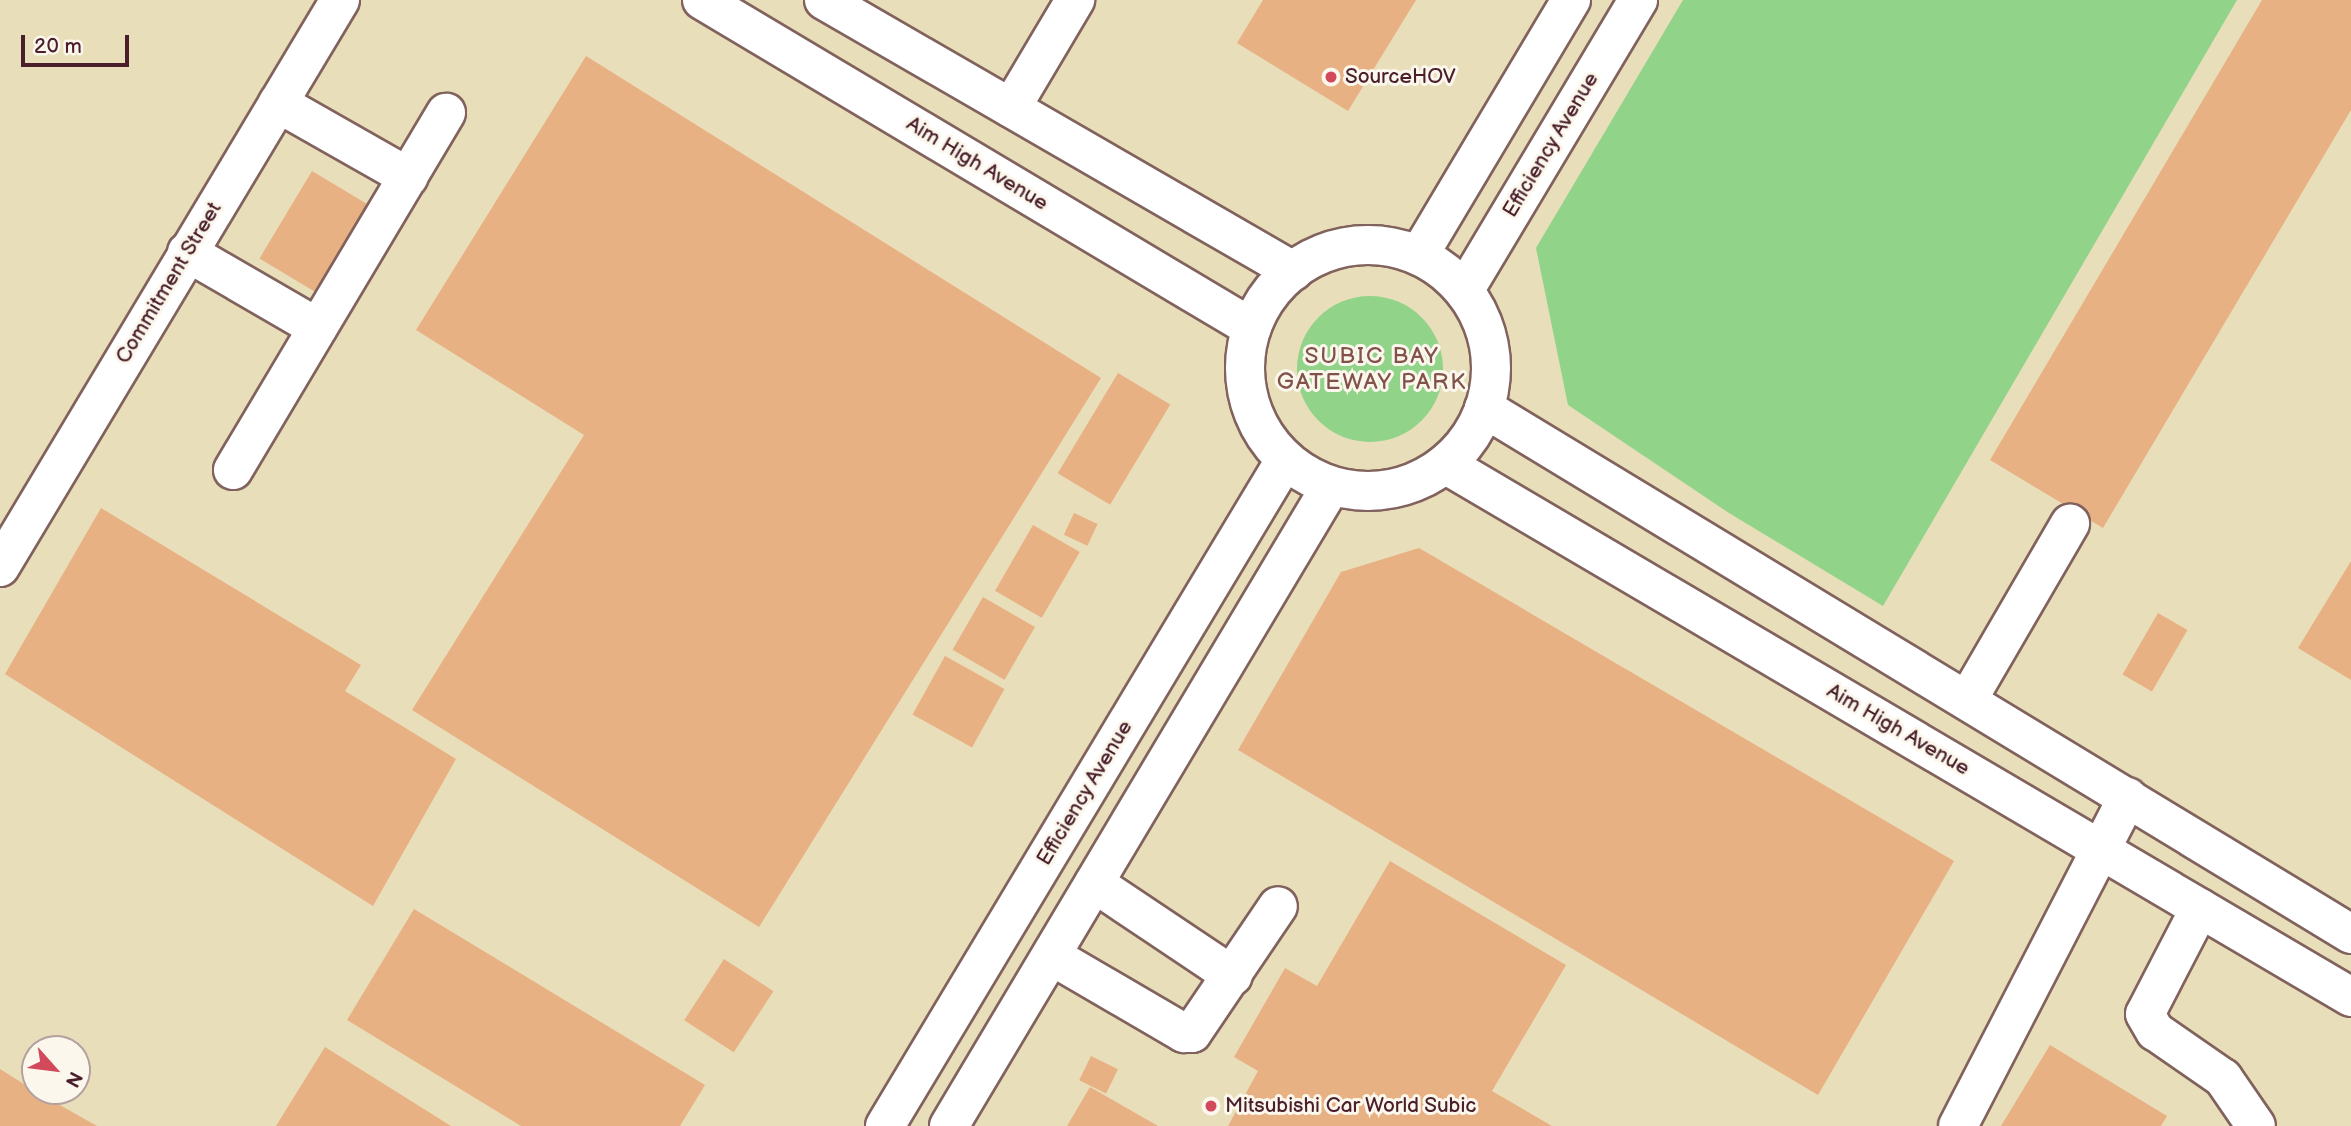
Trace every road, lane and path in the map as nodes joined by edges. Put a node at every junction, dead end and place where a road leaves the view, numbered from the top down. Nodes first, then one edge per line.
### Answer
1 (340, 0) edge
2 (702, 0) edge
3 (824, 0) edge
4 (1075, 0) edge
5 (1638, 0) edge
6 (1564, 3) edge
7 (278, 103) junction
8 (1011, 108) junction
9 (446, 113) dead end
10 (408, 177) junction
11 (187, 252) junction
12 (1419, 255) junction
13 (1293, 271) junction
14 (1464, 291) junction
15 (318, 328) junction
16 (1252, 328) junction
17 (1484, 408) junction
18 (1285, 460) junction
19 (1445, 464) junction
20 (233, 471) dead end
21 (1331, 486) junction
22 (2070, 524) dead end
23 (0, 567) edge
24 (1968, 699) junction
25 (2129, 797) junction
26 (2102, 850) junction
27 (1094, 883) junction
28 (1278, 906) dead end
29 (2200, 908) junction
30 (2347, 921) edge
31 (1052, 956) junction
32 (1233, 976) junction
33 (2351, 997) edge
34 (885, 1126) edge
35 (949, 1126) edge
36 (1958, 1126) edge
37 (2256, 1126) edge

1 - 7 street, Commitment Street
2 - 16 street, Aim High Avenue
3 - 8 street
4 - 8 street
5 - 14 street, Efficiency Avenue
6 - 12 street
7 - 10 street
7 - 11 street, Commitment Street
8 - 13 street
9 - 10 street
10 - 15 street
11 - 15 street
11 - 23 street, Commitment Street
12 - 13 street
12 - 14 street
13 - 16 street
14 - 17 street
15 - 20 street
16 - 18 street
17 - 19 street
17 - 24 street
18 - 21 street
18 - 34 street, Efficiency Avenue
19 - 21 street
19 - 26 street, Aim High Avenue
21 - 27 street
22 - 24 street
24 - 25 street
25 - 26 street
25 - 30 street
26 - 29 street, Aim High Avenue
26 - 36 street
27 - 31 street
27 - 32 street
28 - 32 street
29 - 33 street, Aim High Avenue
29 - 37 street
31 - 32 street
31 - 35 street

